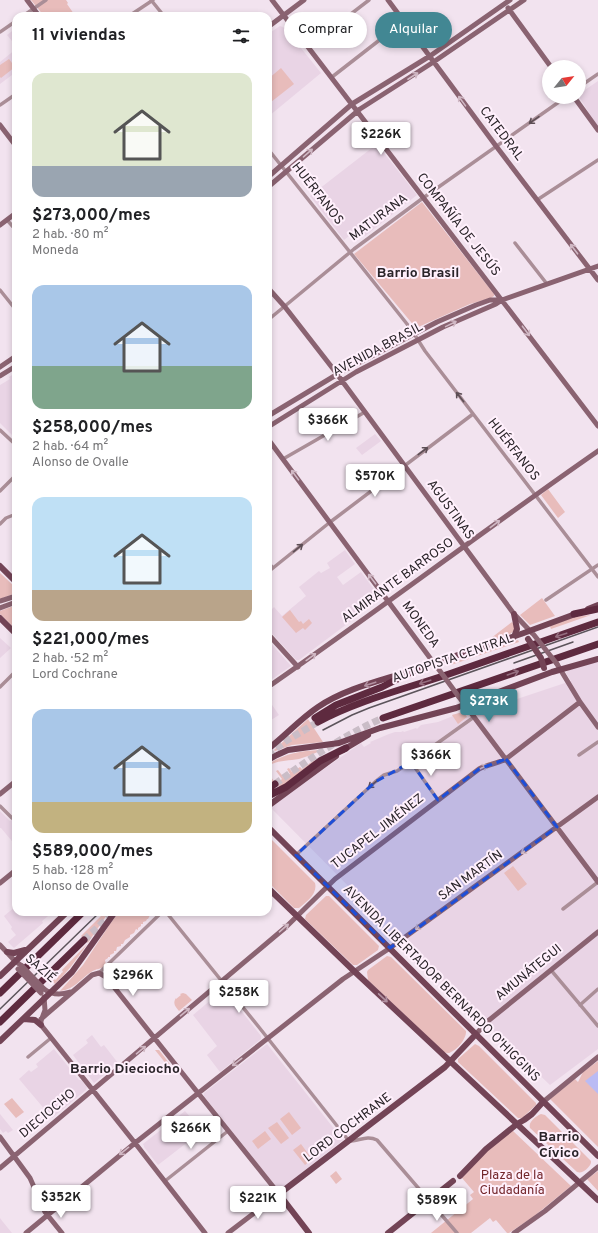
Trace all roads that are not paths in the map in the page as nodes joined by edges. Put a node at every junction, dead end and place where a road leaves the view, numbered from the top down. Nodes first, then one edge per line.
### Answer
1 (27, 0) edge
2 (46, 0) edge
3 (152, 0) edge
4 (272, 0) edge
5 (304, 0) edge
6 (370, 0) edge
7 (388, 0) edge
8 (510, 0) edge
9 (524, 0) edge
10 (505, 4) junction
11 (34, 9) junction
12 (509, 10) junction
13 (29, 12) edge
14 (36, 12) edge
15 (135, 12) edge
16 (161, 12) edge
17 (288, 12) edge
18 (354, 12) edge
19 (397, 12) edge
20 (284, 15) joint
21 (272, 23) edge
22 (12, 24) edge
23 (0, 32) edge
24 (375, 44) edge
25 (309, 48) edge
26 (424, 48) edge
27 (430, 56) junction
28 (546, 60) edge
29 (434, 62) junction
30 (598, 74) edge
31 (332, 77) junction
32 (586, 82) edge
33 (12, 97) edge
34 (352, 104) junction
35 (556, 104) edge
36 (579, 104) edge
37 (0, 105) edge
38 (358, 111) junction
39 (0, 125) edge
40 (598, 130) edge
41 (312, 138) junction
42 (12, 141) edge
43 (318, 144) junction
44 (496, 146) junction
45 (272, 154) edge
46 (598, 160) edge
47 (281, 165) junction
48 (286, 172) junction
49 (272, 173) edge
50 (272, 184) edge
51 (423, 198) junction
52 (536, 200) junction
53 (12, 216) edge
54 (7, 220) junction
55 (0, 225) edge
56 (12, 226) edge
57 (515, 243) dead end
58 (350, 253) junction
59 (598, 266) edge
60 (590, 269) junction
61 (598, 280) edge
62 (547, 284) junction
63 (0, 290) edge
64 (272, 292) edge
65 (502, 300) junction
66 (12, 305) edge
67 (285, 307) junction
68 (272, 317) edge
69 (414, 334) junction
70 (418, 340) junction
71 (12, 359) edge
72 (0, 367) edge
73 (12, 368) edge
74 (337, 374) junction
75 (0, 376) edge
76 (342, 381) junction
77 (365, 412) junction
78 (272, 414) edge
79 (473, 414) junction
80 (272, 425) edge
81 (598, 426) edge
82 (0, 430) edge
83 (12, 441) edge
84 (272, 444) edge
85 (598, 451) edge
86 (283, 459) junction
87 (404, 466) junction
88 (12, 479) edge
89 (0, 491) edge
90 (536, 494) junction
91 (12, 516) edge
92 (329, 523) junction
93 (0, 524) edge
94 (464, 548) junction
95 (0, 566) edge
96 (598, 566) edge
97 (273, 568) edge
98 (592, 569) junction
99 (598, 577) edge
100 (12, 578) edge
101 (12, 597) edge
102 (546, 600) dead end
103 (0, 601) edge
104 (389, 601) junction
105 (12, 604) edge
106 (598, 605) edge
107 (0, 608) edge
108 (598, 609) edge
109 (514, 614) junction
110 (574, 614) junction
111 (0, 618) edge
112 (598, 622) edge
113 (12, 630) edge
114 (532, 633) junction
115 (521, 634) junction
116 (514, 637) junction
117 (272, 638) edge
118 (598, 644) edge
119 (598, 660) edge
120 (436, 665) junction
121 (298, 667) junction
122 (417, 669) junction
123 (561, 670) junction
124 (12, 675) edge
125 (541, 676) junction
126 (272, 684) edge
127 (0, 687) edge
128 (580, 702) junction
129 (464, 705) junction
130 (474, 717) junction
131 (383, 718) tunnel mouth
132 (598, 727) edge
133 (380, 728) junction
134 (598, 742) edge
135 (272, 746) edge
136 (346, 748) junction
137 (579, 755) dead end
138 (272, 758) edge
139 (506, 759) junction
140 (411, 762) junction
141 (12, 784) edge
142 (275, 784) tunnel mouth
143 (272, 786) edge
144 (0, 794) edge
145 (272, 794) edge
146 (598, 797) edge
147 (438, 800) junction
148 (272, 803) edge
149 (0, 806) edge
150 (12, 818) dead end
151 (557, 827) junction
152 (272, 832) edge
153 (296, 855) junction
154 (12, 873) edge
155 (598, 882) edge
156 (0, 883) edge
157 (327, 886) junction
158 (272, 892) edge
159 (563, 909) dead end
160 (62, 916) edge
161 (79, 916) edge
162 (112, 916) edge
163 (158, 916) edge
164 (169, 916) edge
165 (297, 917) junction
166 (598, 932) edge
167 (84, 940) tunnel mouth
168 (0, 945) edge
169 (390, 948) junction
170 (27, 950) junction
171 (7, 952) junction
172 (14, 962) junction
173 (551, 970) junction
174 (355, 972) junction
175 (100, 973) junction
176 (0, 976) edge
177 (222, 981) junction
178 (598, 989) edge
179 (2, 991) edge
180 (43, 991) junction
181 (72, 991) junction
182 (51, 993) junction
183 (44, 999) junction
184 (580, 1005) junction
185 (24, 1018) junction
186 (0, 1022) edge
187 (41, 1022) junction
188 (598, 1026) edge
189 (476, 1034) junction
190 (52, 1038) junction
191 (155, 1038) junction
192 (268, 1038) junction
193 (0, 1041) edge
194 (28, 1058) dead end
195 (598, 1058) edge
196 (450, 1061) junction
197 (93, 1089) junction
198 (198, 1093) junction
199 (544, 1102) junction
200 (517, 1124) junction
201 (228, 1131) junction
202 (0, 1137) edge
203 (349, 1141) junction
204 (135, 1142) junction
205 (15, 1156) junction
206 (598, 1156) edge
207 (598, 1167) edge
208 (0, 1168) edge
209 (460, 1176) dead end
210 (164, 1181) junction
211 (454, 1181) dead end
212 (579, 1183) junction
213 (279, 1194) junction
214 (429, 1200) junction
215 (598, 1200) edge
216 (47, 1215) junction
217 (26, 1233) edge
218 (62, 1233) edge
219 (205, 1233) edge
220 (228, 1233) edge
221 (309, 1233) edge
222 (388, 1233) edge
223 (458, 1233) edge
224 (514, 1233) edge

1 - 11 street
2 - 11 street
3 - 15 street
3 - 16 street
4 - 20 street, COMPAÑÍA DE JESÚS
5 - 17 street
6 - 18 street
7 - 19 street, CATEDRAL
8 - 10 street
9 - 12 street
10 - 12 street
10 - 27 street
11 - 13 street
11 - 14 street
12 - 28 street
12 - 29 street
20 - 21 street
22 - 23 street
24 - 31 street
25 - 31 street, COMPAÑÍA DE JESÚS
26 - 27 street, CATEDRAL
27 - 29 street, CATEDRAL
27 - 34 street
38 -> 29 street
44 -> 29 street, CATEDRAL
30 - 32 street
31 - 34 street, COMPAÑÍA DE JESÚS
33 - 37 street
34 - 38 street, COMPAÑÍA DE JESÚS
34 - 41 street
35 -> 44 street, MATURANA
36 - 40 street
38 - 43 street
38 - 51 street, COMPAÑÍA DE JESÚS
39 - 42 street
41 - 43 street
41 - 47 street
48 -> 43 street
44 - 51 street, MATURANA
44 - 52 street, CATEDRAL
45 - 47 street, HUÉRFANOS
46 - 52 street
47 - 48 street, HUÉRFANOS
47 - 49 street
48 - 50 street
48 - 58 street, HUÉRFANOS
51 - 58 street, MATURANA
51 - 65 street, COMPAÑÍA DE JESÚS
60 -> 52 street, CATEDRAL
53 - 54 street
54 - 55 street
54 - 56 street
57 - 62 street
58 - 67 street, MATURANA
58 - 69 street, HUÉRFANOS
59 - 60 street, AVENIDA BRASIL
60 - 61 street, CATEDRAL
60 - 62 street, AVENIDA BRASIL
62 - 65 street, AVENIDA BRASIL
63 - 66 street
64 - 67 street, AGUSTINAS
65 - 69 street, AVENIDA BRASIL
70 -> 65 street, AVENIDA BRASIL
65 -> 81 street, COMPAÑÍA DE JESÚS
67 - 68 street, MATURANA
67 - 74 street, AGUSTINAS
69 - 70 street, HUÉRFANOS
69 - 74 street, AVENIDA BRASIL
70 - 76 street, AVENIDA BRASIL
79 -> 70 street, HUÉRFANOS
71 - 72 street
73 - 75 street
74 - 76 street, AGUSTINAS
74 - 78 street, AVENIDA BRASIL
76 - 77 street, AGUSTINAS
76 - 80 street, AVENIDA BRASIL
77 - 86 street
77 - 87 street, AGUSTINAS
87 -> 79 street
79 - 90 street, HUÉRFANOS
82 - 83 street
84 - 86 street, MONEDA
85 - 90 street, ALMIRANTE BARROSO
92 -> 86 street, MONEDA
87 - 92 street
87 - 94 street, AGUSTINAS
88 - 89 street
94 -> 90 street, ALMIRANTE BARROSO
90 - 98 street, HUÉRFANOS
91 - 93 street
97 -> 92 street
104 -> 92 street, MONEDA
94 - 104 street, ALMIRANTE BARROSO
94 - 109 street, AGUSTINAS
95 - 100 main road
96 - 98 street
98 - 99 street, HUÉRFANOS
98 - 102 street
101 - 103 street
104 - 120 street, MONEDA
121 -> 104 street, ALMIRANTE BARROSO
105 - 107 street
106 - 110 main road
108 - 110 highway
109 - 114 street, AGUSTINAS
109 - 116 main road
110 - 114 main road
111 - 113 main road
112 -> 122 highway, AUTOPISTA CENTRAL
114 - 115 main road
114 - 123 street, AGUSTINAS, bridge
115 - 116 main road
115 - 125 main road, bridge
116 - 120 main road
117 - 121 street
131 -> 118 highway
119 - 123 main road
120 - 122 main road
120 - 129 street, MONEDA, bridge
121 - 126 street, ALMIRANTE BARROSO
122 -> 135 main road
123 - 125 main road
123 - 128 street, AGUSTINAS
124 - 127 street
125 - 129 main road
128 - 132 street, AGUSTINAS
128 - 139 street, TUCAPEL JIMÉNEZ
129 - 130 street, MONEDA
129 - 133 main road
130 - 139 street, MONEDA
130 - 140 street
133 - 136 main road
133 - 138 main road
134 - 137 street
136 - 145 highway
136 - 148 main road
147 -> 139 street, TUCAPEL JIMÉNEZ
139 - 151 street, MONEDA
140 - 147 street
140 -> 153 street
141 - 144 street
142 - 143 highway
146 - 151 street, SAN MARTÍN
147 - 157 street, TUCAPEL JIMÉNEZ
149 - 150 street
151 - 155 street, MONEDA
151 -> 169 street, SAN MARTÍN
152 - 153 main road, AVENIDA LIBERTADOR BERNARDO O'HIGGINS
153 - 157 main road, AVENIDA LIBERTADOR BERNARDO O'HIGGINS
154 - 156 street
155 - 159 street
157 - 165 street, DIECIOCHO
157 - 169 main road, AVENIDA LIBERTADOR BERNARDO O'HIGGINS
158 - 165 main road
160 - 170 main road
161 - 179 highway
162 - 182 main road
163 - 175 street
164 - 177 street
165 - 174 main road
177 -> 165 street, DIECIOCHO
166 - 173 street, AMUNÁTEGUI
167 - 186 highway
168 - 171 street, SAZIÉ
169 - 174 street, SAN MARTÍN
169 - 189 main road, AVENIDA LIBERTADOR BERNARDO O'HIGGINS
170 - 171 main road
170 - 172 main road
171 - 172 street, SAZIÉ
172 - 176 main road
172 - 180 street, SAZIÉ, bridge
173 - 184 street
173 - 189 street, AMUNÁTEGUI
174 - 192 street, SAN MARTÍN
174 -> 196 main road
175 - 181 street
175 - 191 street
191 -> 177 street, DIECIOCHO
177 - 192 street
178 - 184 street
180 - 182 street, SAZIÉ
180 - 183 street, SAZIÉ
181 - 182 street, SAZIÉ
181 - 187 street
182 - 183 main road
183 - 185 main road
183 - 187 street, SAZIÉ
184 - 188 street
185 - 187 main road
185 - 193 main road
187 - 190 street
189 - 196 main road, LORD COCHRANE
189 - 199 main road, AVENIDA LIBERTADOR BERNARDO O'HIGGINS
190 - 194 street
190 - 197 street
197 -> 191 street, DIECIOCHO
191 - 198 street
192 -> 198 street, SAN MARTÍN
192 - 203 street
195 - 199 street
196 - 200 main road
196 - 203 main road, LORD COCHRANE
197 - 204 street
197 - 205 street, DIECIOCHO
198 - 201 street
198 - 204 street, SAN MARTÍN
199 - 200 main road
199 - 206 main road, AVENIDA LIBERTADOR BERNARDO O'HIGGINS
200 - 209 main road
200 - 212 main road
201 - 210 street
201 - 213 street
202 - 205 street
203 - 213 main road, LORD COCHRANE
203 - 214 street
204 - 210 street
204 -> 216 street, SAN MARTÍN
205 - 208 street, DIECIOCHO
205 - 216 street
207 - 212 street
210 - 219 street
211 - 214 main road
212 - 215 main road
212 - 224 street
213 - 220 street, LORD COCHRANE
213 - 221 main road
214 - 222 main road
214 - 223 street
216 - 217 street, SAN MARTÍN
216 - 218 street

